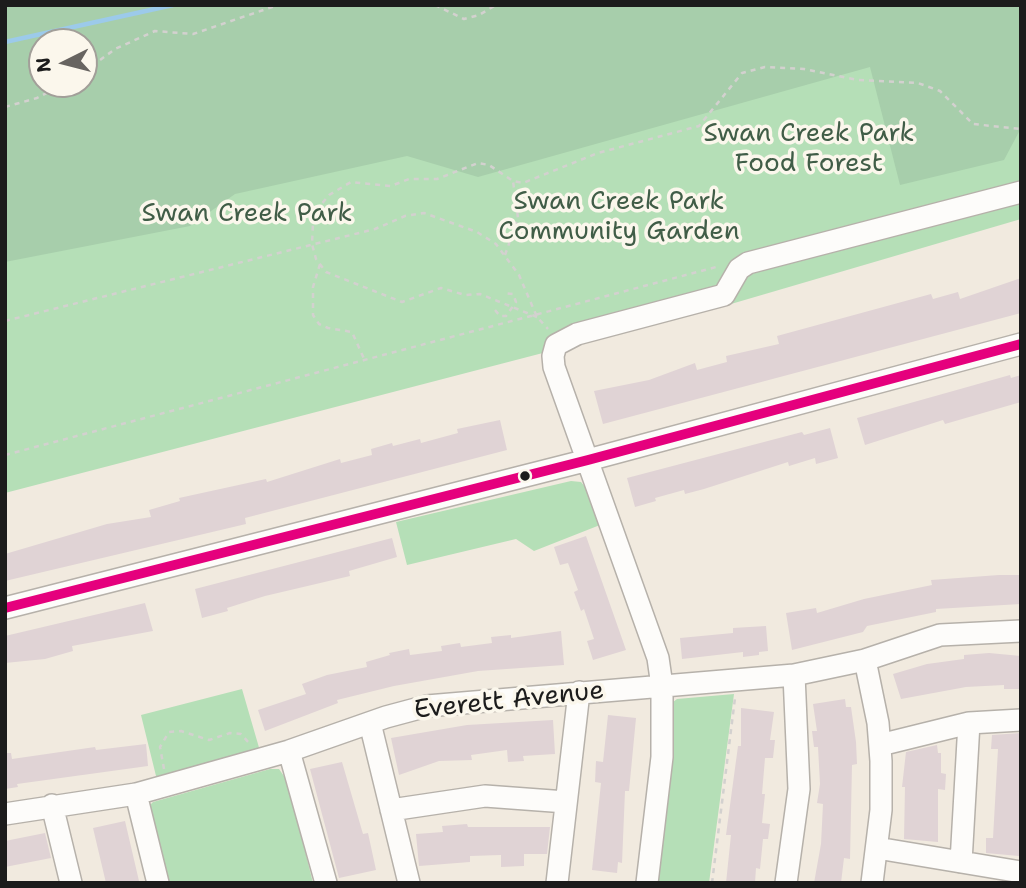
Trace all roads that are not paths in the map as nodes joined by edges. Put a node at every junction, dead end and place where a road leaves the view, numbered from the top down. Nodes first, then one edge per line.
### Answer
1 (1021, 192) edge
2 (1021, 344) edge
3 (588, 460) junction
4 (5, 608) edge
5 (1021, 631) edge
6 (865, 660) junction
7 (794, 675) junction
8 (662, 686) junction
9 (579, 692) junction
10 (1021, 720) edge
11 (370, 723) junction
12 (969, 723) junction
13 (880, 745) junction
14 (289, 751) junction
15 (136, 794) junction
16 (566, 802) junction
17 (52, 805) junction
18 (391, 810) junction
19 (5, 814) edge
20 (877, 848) junction
21 (961, 862) junction
22 (1021, 872) edge
23 (71, 883) edge
24 (158, 883) edge
25 (326, 883) edge
26 (409, 883) edge
27 (557, 883) edge
28 (647, 883) edge
29 (786, 883) edge
30 (872, 883) edge

1 - 3 street
2 - 3 street
3 - 4 street
3 - 8 street
5 - 6 street, Everett Avenue
6 - 7 street, Everett Avenue
6 - 13 street
7 - 8 street, Everett Avenue
7 - 29 street
8 - 9 street, Everett Avenue
8 - 28 street
9 - 11 street, Everett Avenue
9 - 16 street
10 - 12 street
11 - 14 street, Everett Avenue
11 - 18 street
12 - 13 street
12 - 21 street
13 - 20 street
14 - 15 street, Everett Avenue
14 - 25 street
15 - 17 street, Everett Avenue
15 - 24 street
16 - 18 street
16 - 27 street
17 - 19 street, Everett Avenue
17 - 23 street
18 - 26 street
20 - 21 street
20 - 30 street
21 - 22 street

